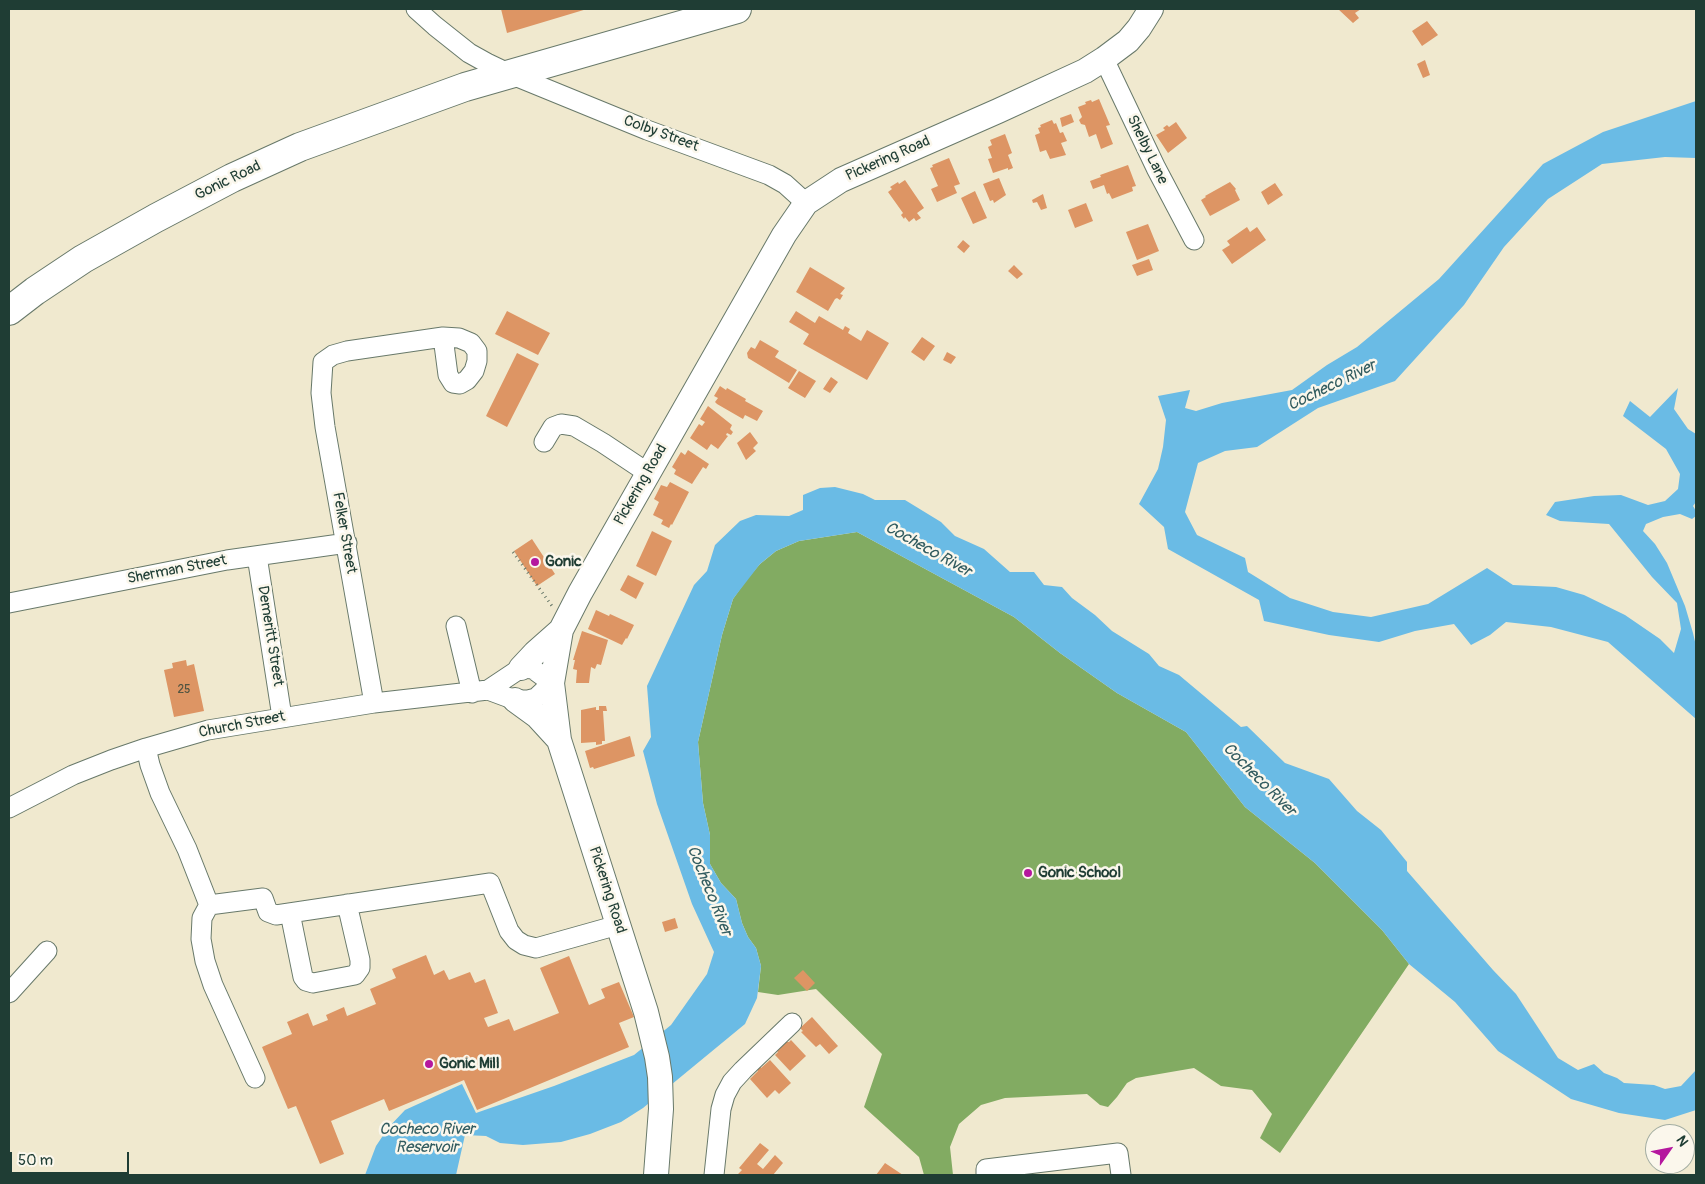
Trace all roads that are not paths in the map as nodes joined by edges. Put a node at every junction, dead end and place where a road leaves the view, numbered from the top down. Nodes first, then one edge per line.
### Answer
1 (416, 9) edge
2 (736, 9) edge
3 (1151, 9) edge
4 (1104, 59) junction
5 (510, 74) junction
6 (806, 203) junction
7 (1194, 240) dead end
8 (9, 311) edge
9 (443, 337) dead end
10 (544, 442) dead end
11 (648, 473) junction
12 (347, 543) junction
13 (257, 556) junction
14 (9, 603) edge
15 (456, 626) dead end
16 (561, 630) junction
17 (521, 668) junction
18 (552, 683) junction
19 (480, 691) junction
20 (515, 700) junction
21 (374, 703) junction
22 (282, 717) junction
23 (559, 740) junction
24 (146, 748) junction
25 (9, 808) edge
26 (347, 904) junction
27 (209, 905) junction
28 (290, 913) junction
29 (618, 925) junction
30 (47, 951) dead end
31 (9, 993) edge
32 (792, 1023) dead end
33 (255, 1078) dead end
34 (656, 1175) edge
35 (714, 1175) edge
36 (986, 1175) edge
37 (1121, 1175) edge

1 - 5 street, Colby Street
2 - 5 highway, Gonic Road
3 - 4 main road, Pickering Road
4 - 6 main road, Pickering Road
4 - 7 street, Shelby Lane
5 - 6 street, Colby Street
5 - 8 highway, Gonic Road
6 - 11 main road, Pickering Road
9 - 12 street, Felker Street
10 - 11 street
11 - 16 main road, Pickering Road
12 - 13 street, Sherman Street
12 - 21 street, Felker Street
13 - 14 street, Sherman Street
13 - 22 street, Demeritt Street
15 - 19 street
16 - 17 main road
16 - 18 main road, Pickering Road
17 - 18 street
17 - 19 street, Church Street
18 - 20 street
18 - 23 main road, Pickering Road
19 - 20 street, Church Street
19 - 21 street, Church Street
20 - 23 main road
21 - 22 street, Church Street
22 - 24 street, Church Street
23 - 29 main road, Pickering Road
24 - 25 street, Church Street
24 - 27 street
26 - 28 street
26 - 28 street
26 - 29 street
27 - 28 street
27 - 33 street
29 - 34 main road, Pickering Road
30 - 31 street
32 - 35 street
36 - 37 street

